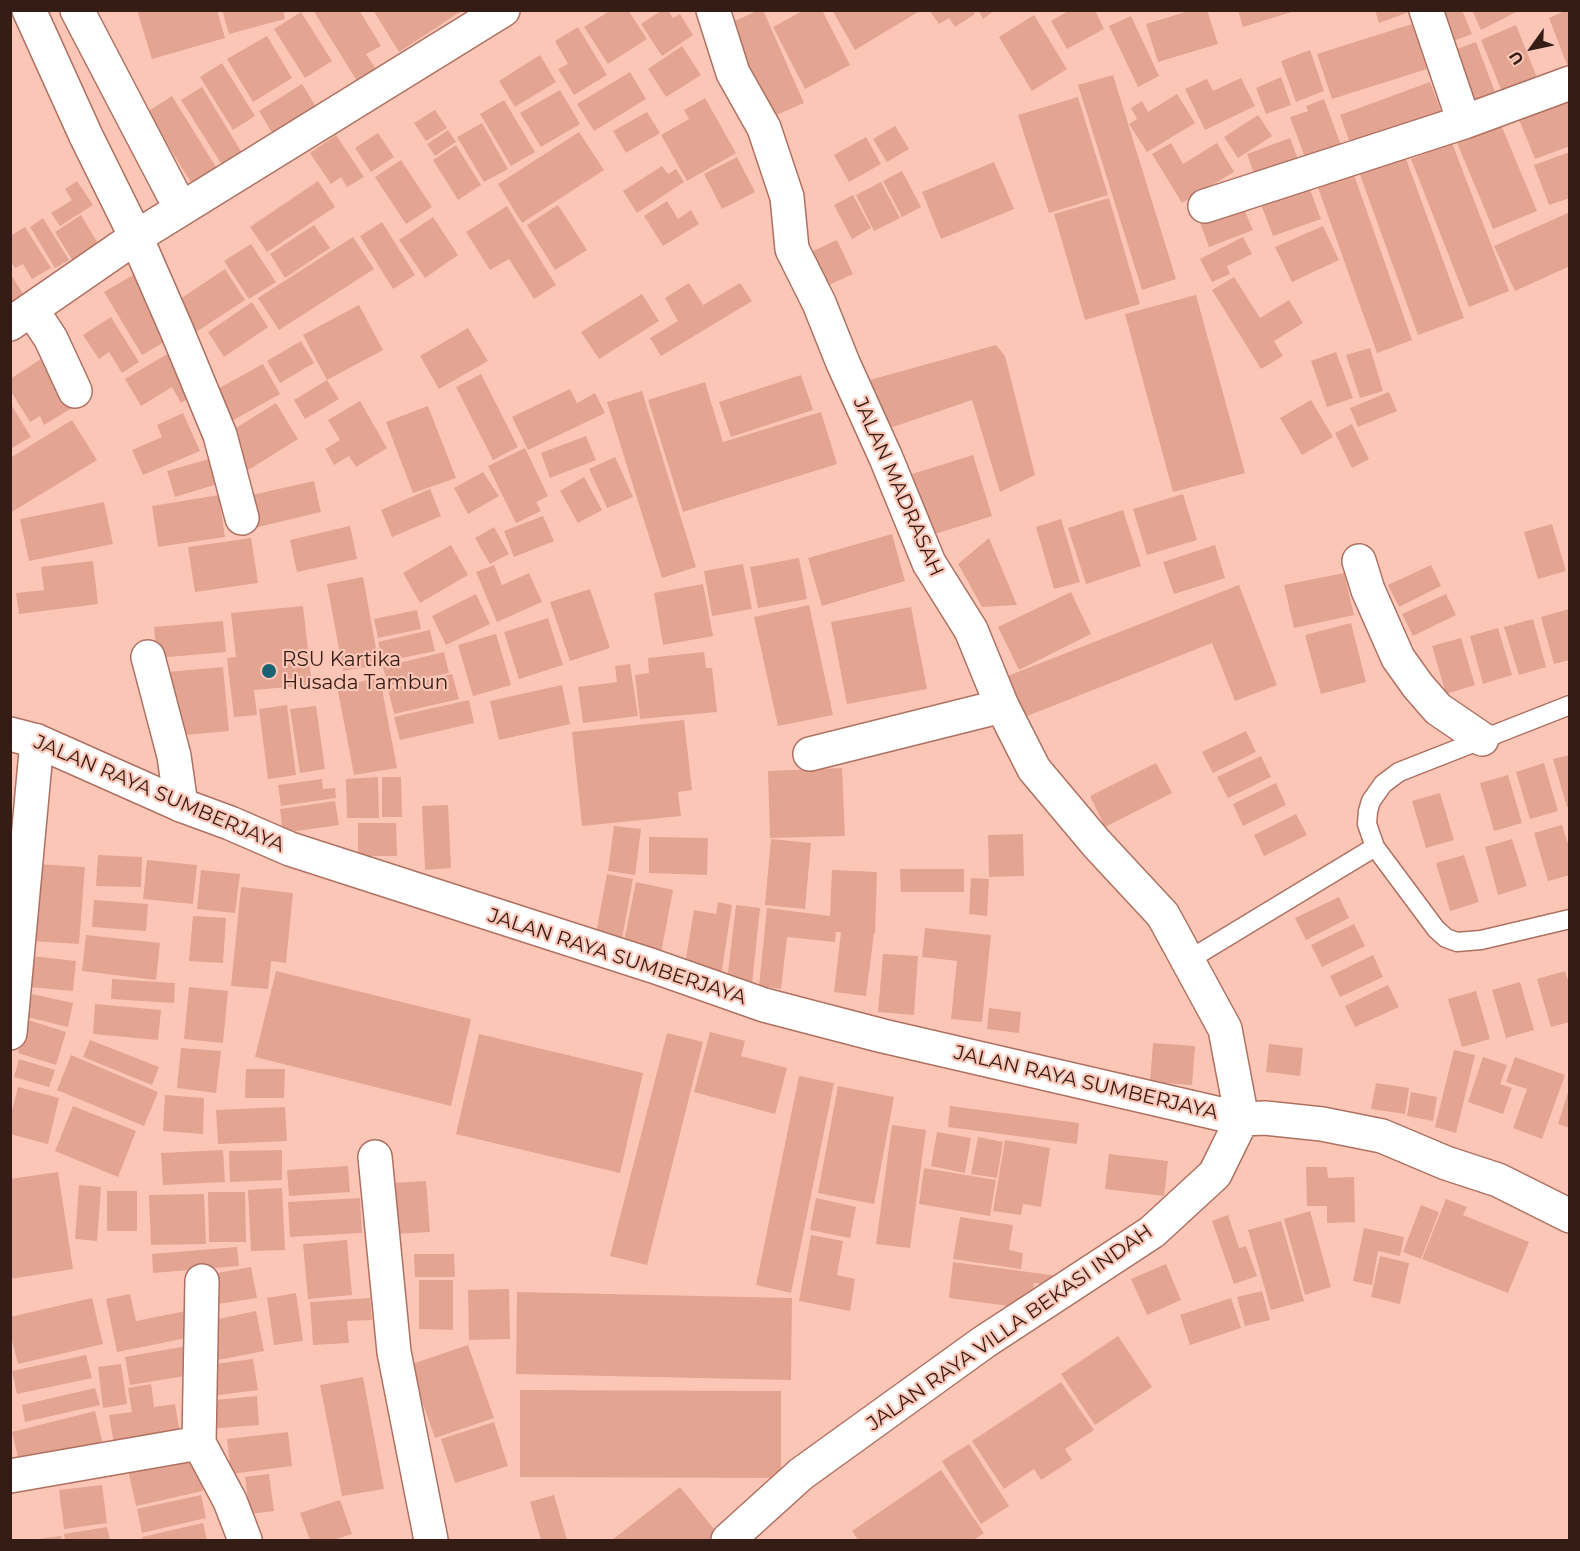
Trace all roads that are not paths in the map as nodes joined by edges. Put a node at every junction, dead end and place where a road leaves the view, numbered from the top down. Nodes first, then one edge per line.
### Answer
1 (29, 10) edge
2 (76, 10) edge
3 (502, 10) edge
4 (713, 10) edge
5 (1426, 10) edge
6 (1569, 83) edge
7 (1464, 122) junction
8 (1205, 206) dead end
9 (181, 209) junction
10 (136, 237) junction
11 (21, 317) edge
12 (75, 392) dead end
13 (242, 518) dead end
14 (1359, 561) dead end
15 (148, 657) dead end
16 (1569, 705) edge
17 (1002, 706) junction
18 (24, 738) edge
19 (1482, 739) junction
20 (810, 754) dead end
21 (181, 806) junction
22 (1375, 847) junction
23 (1569, 919) edge
24 (1187, 961) junction
25 (10, 1033) edge
26 (1242, 1119) junction
27 (375, 1157) dead end
28 (1569, 1216) edge
29 (202, 1281) dead end
30 (199, 1443) junction
31 (10, 1476) edge
32 (245, 1540) edge
33 (431, 1540) edge
34 (728, 1540) edge

1 - 10 street
2 - 9 street
3 - 9 street
4 - 17 street, JALAN MADRASAH
5 - 7 street
6 - 7 street
7 - 8 street
9 - 10 street
10 - 11 street
10 - 13 street
11 - 12 street
14 - 19 street
15 - 21 street
16 - 19 lane
17 - 20 street
17 - 24 street, JALAN MADRASAH
18 - 21 street, JALAN RAYA SUMBERJAYA
18 - 25 street
19 - 22 lane
21 - 26 street, JALAN RAYA SUMBERJAYA
22 - 23 lane
22 - 24 lane
24 - 26 street, JALAN MADRASAH
26 - 28 street, JALAN RAYA SUMBERJAYA
26 - 34 street, JALAN RAYA VILLA BEKASI INDAH
27 - 33 street
29 - 30 street
30 - 31 street
30 - 32 street

